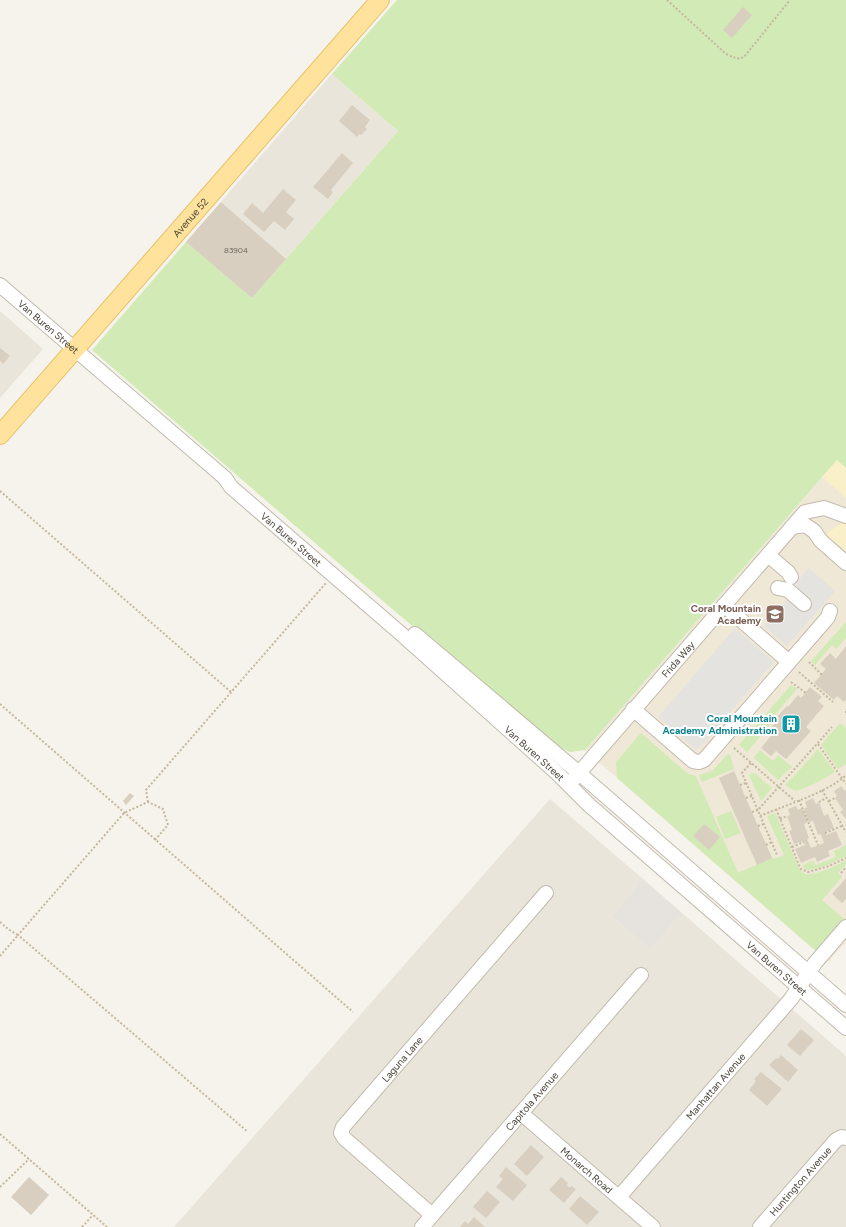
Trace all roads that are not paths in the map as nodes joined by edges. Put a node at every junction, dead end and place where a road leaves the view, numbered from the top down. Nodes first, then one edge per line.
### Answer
1 (380, 0) edge
2 (0, 285) edge
3 (74, 350) junction
4 (0, 435) edge
5 (225, 478) junction
6 (846, 516) edge
7 (792, 527) junction
8 (768, 555) junction
9 (846, 563) edge
10 (792, 577) dead end
11 (778, 588) dead end
12 (804, 604) dead end
13 (724, 605) junction
14 (830, 611) dead end
15 (789, 662) junction
16 (633, 709) junction
17 (581, 770) junction
18 (568, 784) junction
19 (546, 893) dead end
20 (846, 927) edge
21 (809, 973) junction
22 (641, 975) dead end
23 (799, 987) junction
24 (846, 1006) edge
25 (846, 1028) edge
26 (521, 1113) junction
27 (844, 1138) edge
28 (619, 1198) junction
29 (432, 1215) junction
30 (422, 1227) edge
31 (653, 1227) edge
32 (760, 1227) edge

1 - 3 main road, Avenue 52
2 - 3 street, Van Buren Street
3 - 4 main road, Avenue 52
3 - 5 street, Van Buren Street
5 - 17 street, Van Buren Street
5 - 18 street, Van Buren Street
6 - 7 street, Frida Way
7 - 8 street, Frida Way
7 - 9 street
8 - 10 street
8 - 13 street, Frida Way
11 - 12 street
13 - 15 street
13 - 16 street, Frida Way
14 - 15 street
15 - 16 street
16 - 17 street, Frida Way
17 - 18 street, Frida Way
17 - 21 street, Van Buren Street
18 - 23 street, Van Buren Street
19 - 29 street, Laguna Lane
20 - 21 street, Manhattan Avenue
21 - 23 street, Manhattan Avenue
21 - 24 street, Van Buren Street
22 - 26 street, Capitola Avenue
23 - 25 street, Van Buren Street
23 - 28 street, Manhattan Avenue
26 - 28 street, Monarch Road
26 - 29 street, Capitola Avenue
27 - 32 street, Huntington Avenue
28 - 31 street, Monarch Road
29 - 30 street, Capitola Avenue

